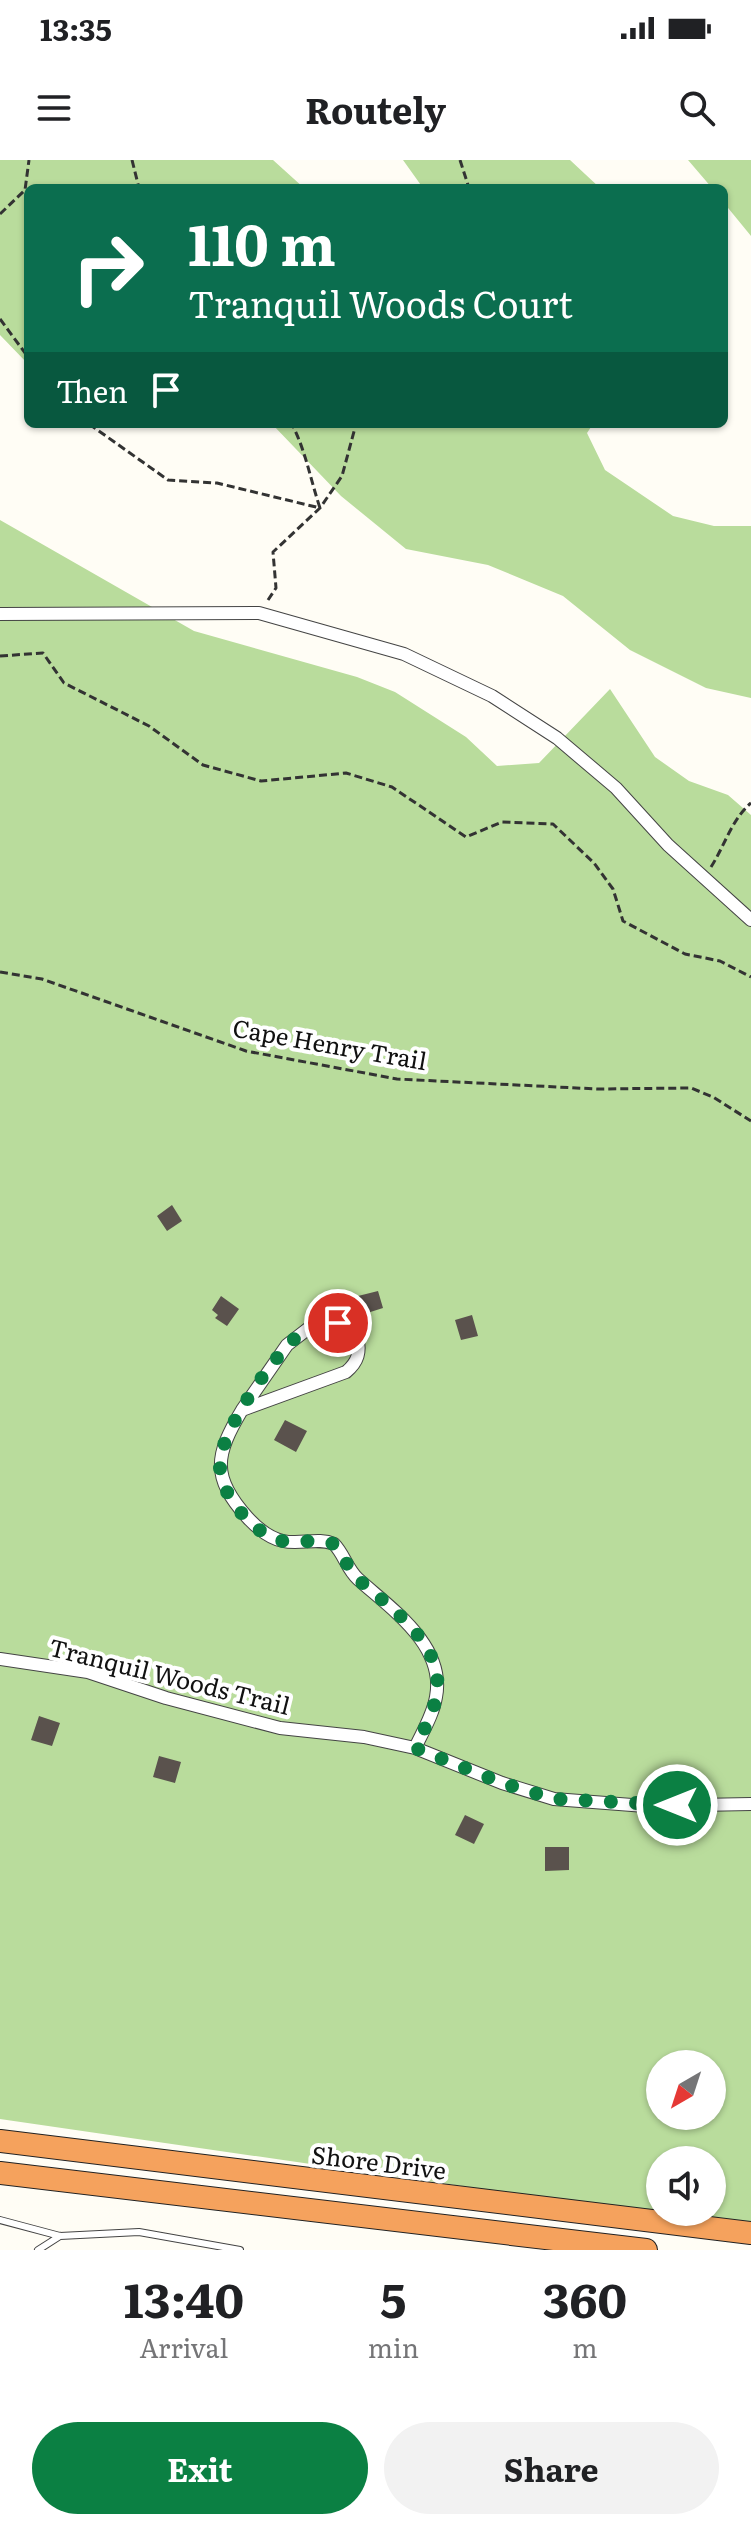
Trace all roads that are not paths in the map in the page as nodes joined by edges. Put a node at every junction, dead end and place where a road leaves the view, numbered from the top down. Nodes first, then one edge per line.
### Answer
1 (0, 614) edge
2 (751, 920) edge
3 (242, 1410) junction
4 (0, 1659) edge
5 (415, 1748) junction
6 (751, 1804) edge
7 (0, 2141) edge
8 (0, 2173) edge
9 (0, 2220) edge
10 (751, 2233) edge
11 (60, 2236) junction
12 (38, 2250) edge
13 (240, 2250) edge
14 (646, 2250) edge

1 - 2 street
3 - 3 street
3 - 5 street
4 - 5 street, Tranquil Woods Trail
5 - 6 street, Tranquil Woods Trail
7 - 10 highway, Shore Drive
8 - 14 highway
9 - 11 lane
11 - 12 lane
11 - 13 lane

